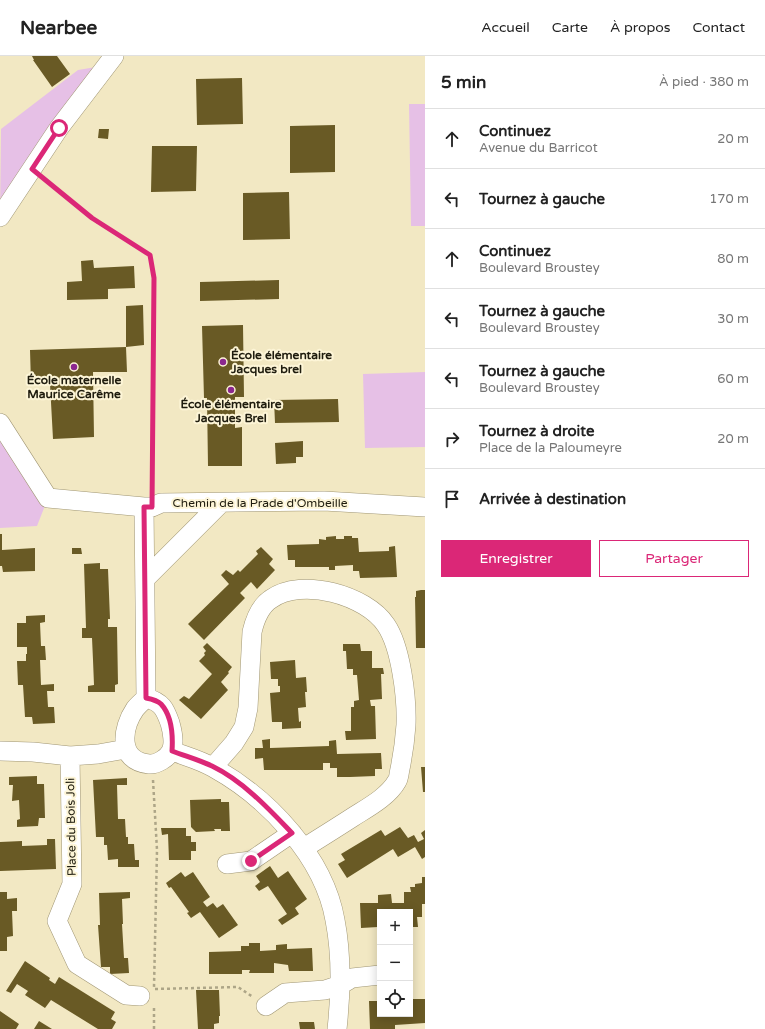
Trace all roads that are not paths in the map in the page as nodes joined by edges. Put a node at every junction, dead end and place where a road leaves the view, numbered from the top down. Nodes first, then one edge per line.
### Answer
1 (108, 59) edge
2 (0, 217) edge
3 (0, 423) edge
4 (221, 503) junction
5 (148, 507) junction
6 (425, 507) edge
7 (145, 579) junction
8 (146, 698) junction
9 (126, 749) junction
10 (0, 751) edge
11 (172, 751) junction
12 (70, 756) junction
13 (213, 767) junction
14 (292, 833) junction
15 (304, 848) junction
16 (227, 864) dead end
17 (377, 975) edge
18 (340, 985) junction
19 (151, 996) road end
20 (266, 1006) road end
21 (337, 1029) edge

1 - 2 street
3 - 5 street, Chemin de la Prade d'Ombeille
4 - 5 street, Chemin de la Prade d'Ombeille
4 - 6 street, Chemin de la Prade d'Ombeille
4 - 7 street
5 - 7 street
7 - 8 street
8 - 9 street
8 - 11 street
9 - 11 street
9 - 12 street
10 - 12 street
11 - 13 street
12 - 19 street, Place du Bois Joli
13 - 14 street
13 - 15 street
14 - 15 street
14 - 16 street
15 - 18 street
17 - 18 street
18 - 20 street
18 - 21 street

